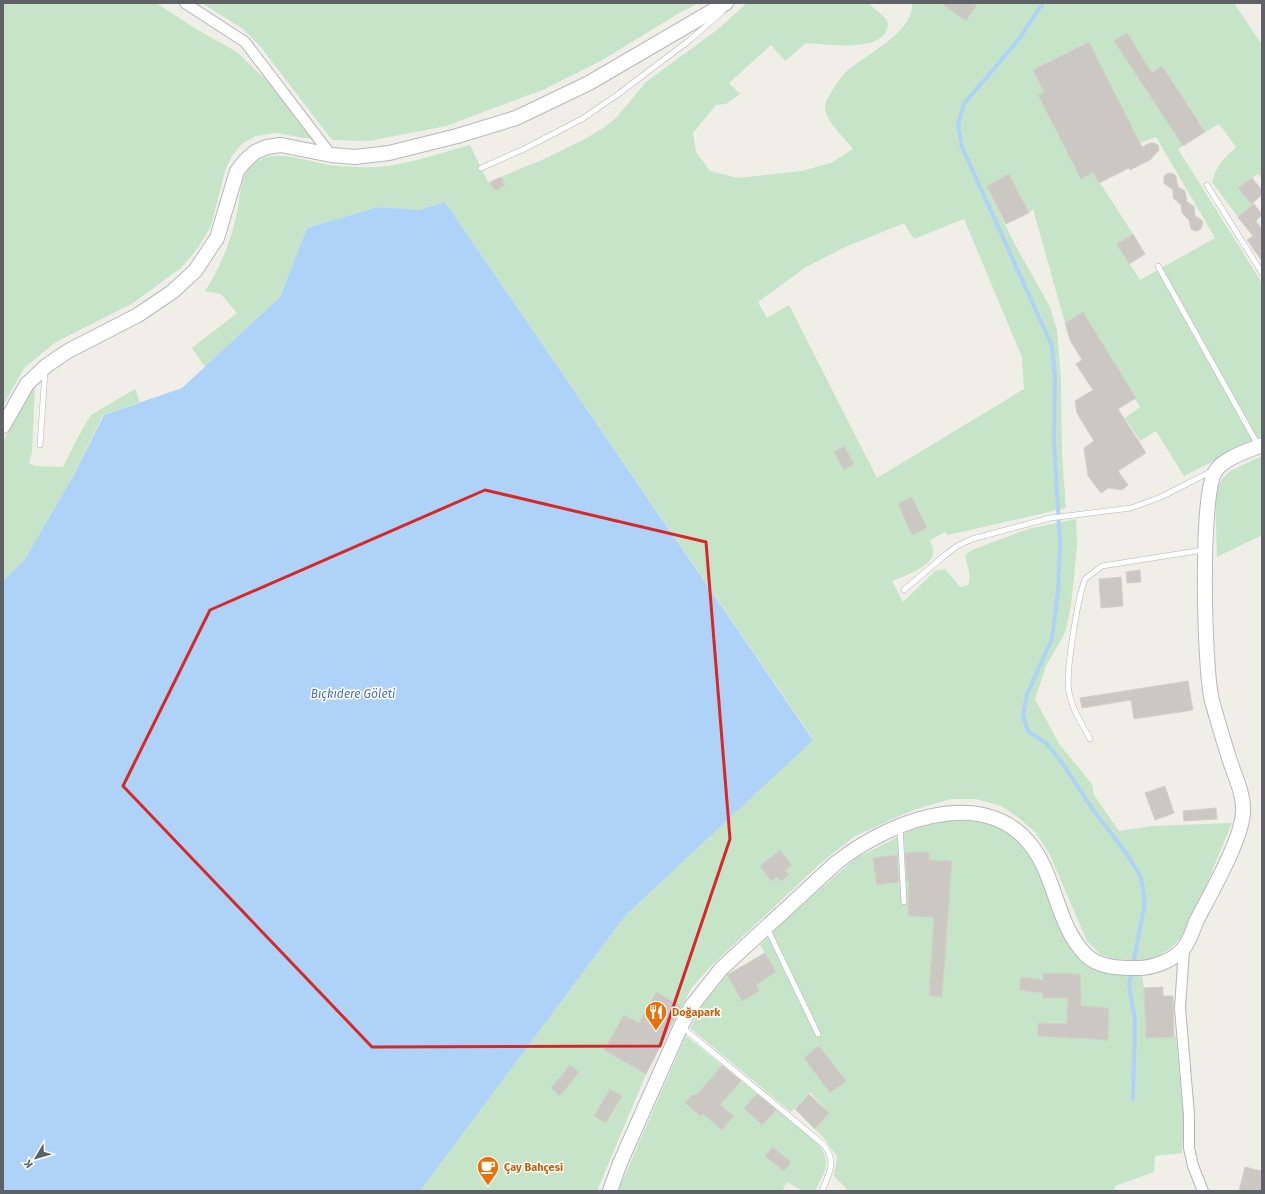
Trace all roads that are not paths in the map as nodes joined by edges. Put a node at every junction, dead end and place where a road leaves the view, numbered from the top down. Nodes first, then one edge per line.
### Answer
1 (185, 3) edge
2 (726, 3) edge
3 (732, 3) edge
4 (331, 155) junction
5 (481, 168) dead end
6 (1207, 185) dead end
7 (1158, 266) dead end
8 (1262, 273) edge
9 (46, 366) junction
10 (3, 426) edge
11 (40, 445) dead end
12 (1260, 445) edge
13 (1218, 468) junction
14 (1206, 550) junction
15 (904, 590) dead end
16 (1090, 739) dead end
17 (900, 827) junction
18 (904, 902) dead end
19 (767, 927) junction
20 (1184, 949) junction
21 (681, 1026) junction
22 (818, 1034) dead end
23 (610, 1191) edge
24 (822, 1191) edge
25 (1203, 1191) edge

1 - 4 street
2 - 4 street
3 - 5 lane
4 - 9 street
6 - 8 lane
7 - 12 lane
9 - 10 street
9 - 11 lane
12 - 13 street
13 - 14 street
13 - 15 lane
14 - 16 lane
14 - 20 street
17 - 18 lane
17 - 19 street
17 - 20 street
19 - 21 street
19 - 22 lane
20 - 25 street
21 - 23 street
21 - 24 lane

